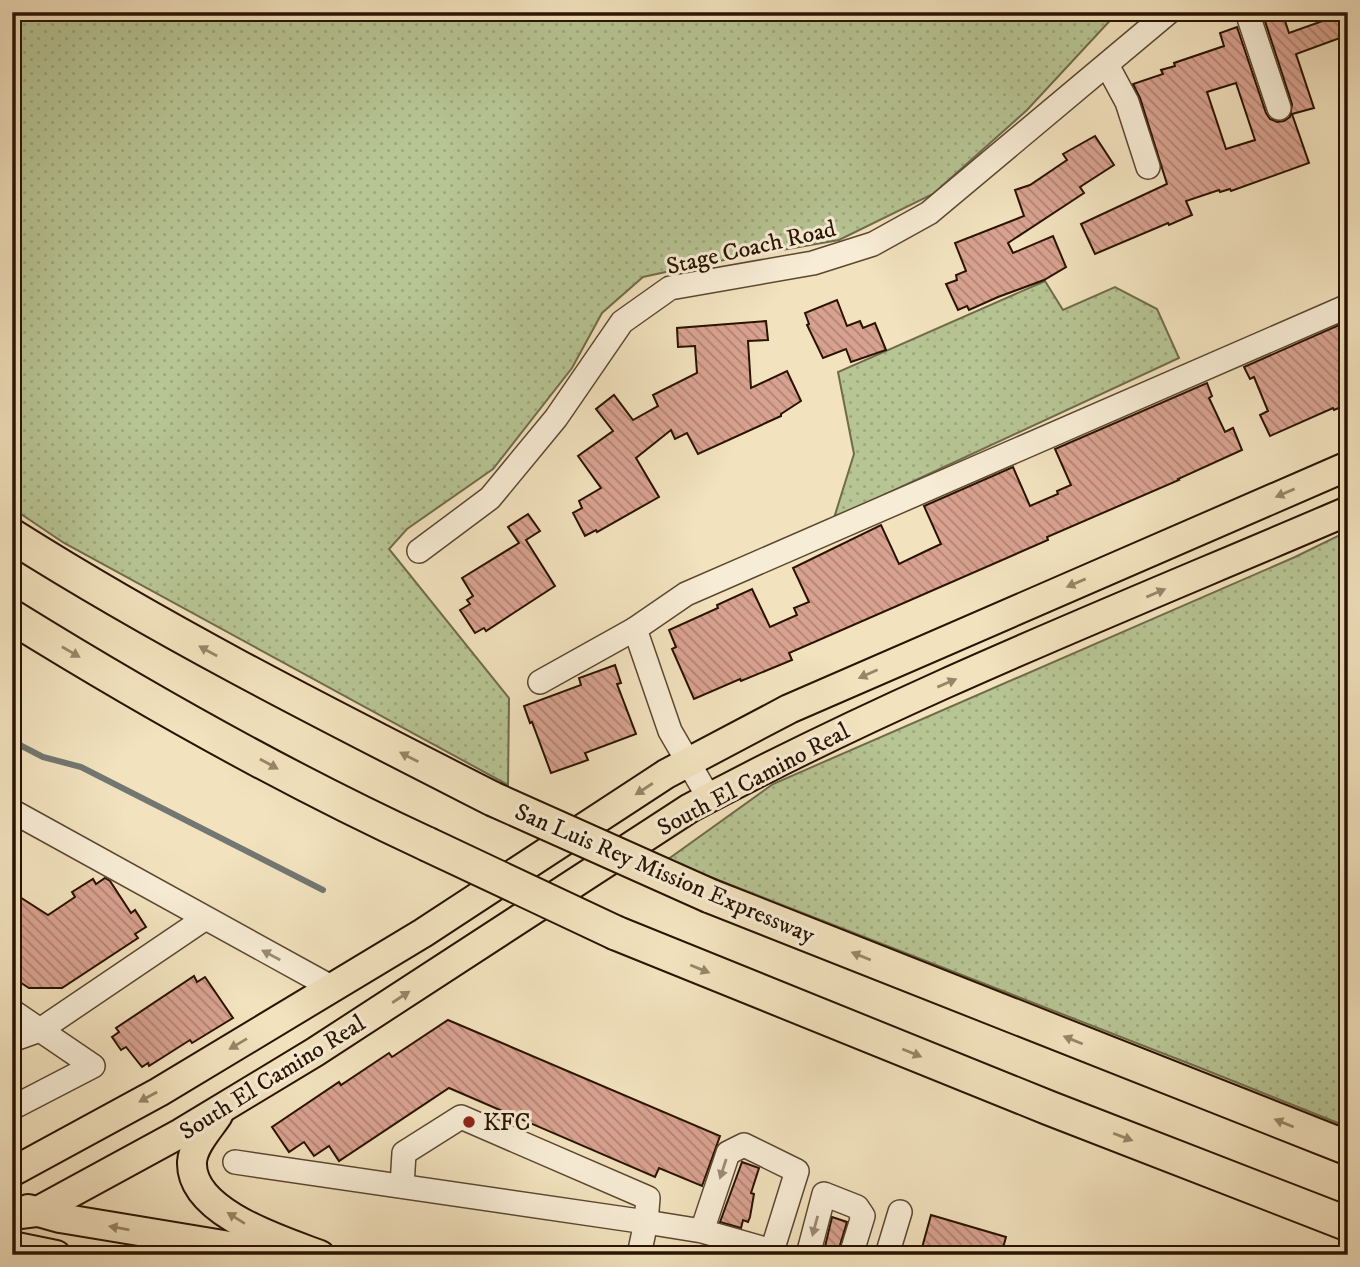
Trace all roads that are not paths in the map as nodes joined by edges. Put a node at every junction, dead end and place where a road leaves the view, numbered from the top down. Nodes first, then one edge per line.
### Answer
1 (1169, 12) edge
2 (1247, 12) edge
3 (1107, 65) junction
4 (1279, 108) dead end
5 (1148, 167) dead end
6 (1348, 306) edge
7 (1348, 466) edge
8 (1348, 511) edge
9 (12, 536) edge
10 (419, 551) dead end
11 (12, 617) edge
12 (635, 629) junction
13 (540, 682) dead end
14 (687, 763) junction
15 (709, 798) junction
16 (12, 811) edge
17 (204, 919) junction
18 (331, 987) junction
19 (12, 1011) edge
20 (40, 1030) junction
21 (12, 1040) edge
22 (224, 1107) junction
23 (12, 1108) edge
24 (1348, 1148) edge
25 (235, 1162) dead end
26 (12, 1172) edge
27 (402, 1186) junction
28 (20, 1210) edge
29 (900, 1212) dead end
30 (646, 1222) junction
31 (1348, 1224) edge
32 (702, 1231) junction
33 (12, 1246) edge
34 (55, 1255) edge
35 (284, 1255) edge
36 (320, 1255) edge
37 (639, 1255) edge
38 (808, 1255) edge
39 (851, 1255) edge
40 (887, 1255) edge

1 - 3 street, Stage Coach Road
2 - 4 street
3 - 5 street
3 - 10 street, Stage Coach Road
6 - 12 street
7 -> 14 main road, South El Camino Real
15 -> 8 main road, South El Camino Real
24 -> 9 highway, San Luis Rey Mission Expressway, bridge
11 -> 31 highway, bridge
12 - 13 street
12 - 14 street
14 - 15 street
14 -> 18 main road, South El Camino Real
22 -> 15 main road, South El Camino Real
16 - 17 street
18 -> 17 street
17 - 20 street
18 -> 26 main road, South El Camino Real
19 - 20 street
20 - 21 street
20 - 23 street
22 - 28 main road, South El Camino Real
36 -> 22 main road
25 - 27 street
27 - 30 street
27 - 30 street
35 -> 28 main road
29 - 40 street
30 - 32 street
30 - 37 street
32 -> 32 street
33 - 34 main road
39 -> 38 street

